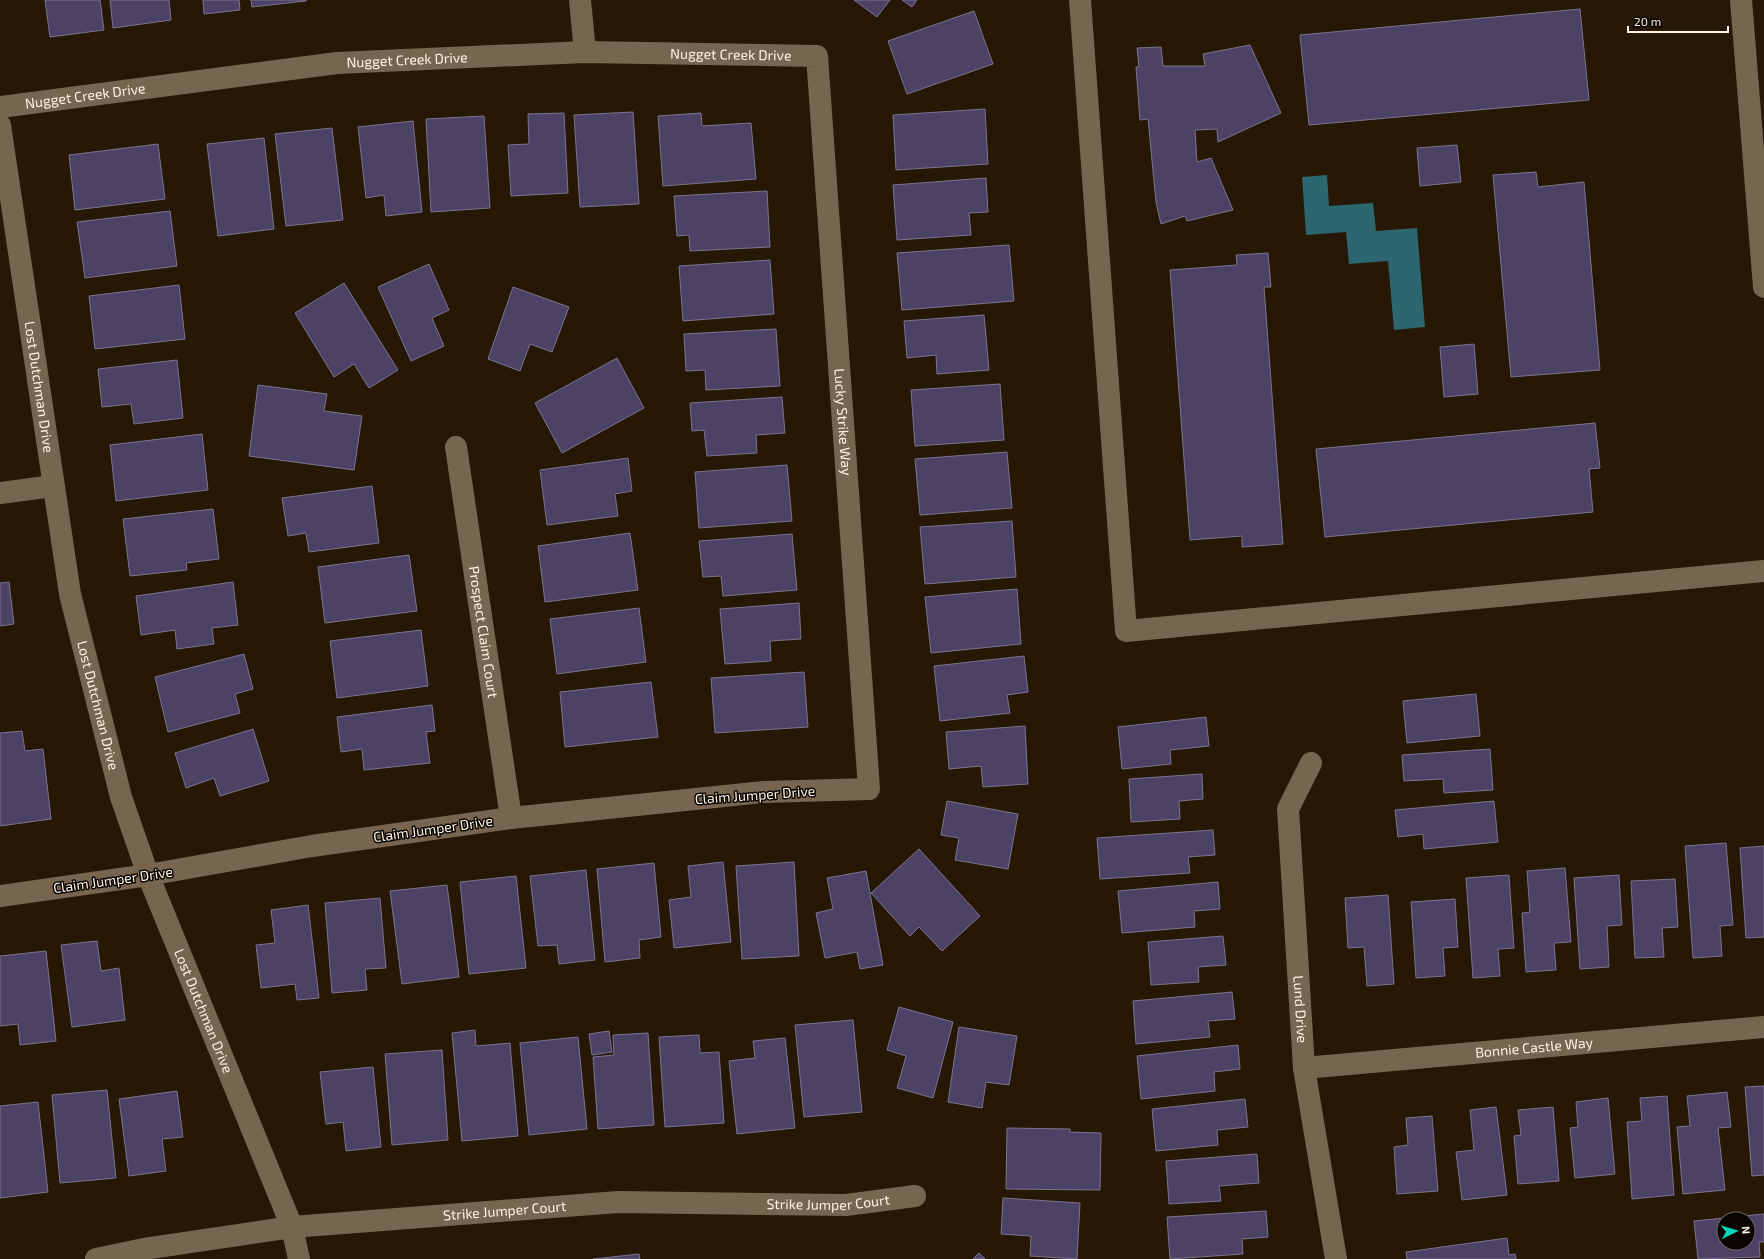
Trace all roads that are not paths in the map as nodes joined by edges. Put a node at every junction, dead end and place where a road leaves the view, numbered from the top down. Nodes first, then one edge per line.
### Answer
1 (580, 0) edge
2 (1080, 0) edge
3 (1741, 0) edge
4 (585, 52) junction
5 (817, 56) joint
6 (0, 107) edge
7 (0, 125) edge
8 (1764, 287) edge
9 (456, 446) dead end
10 (53, 486) junction
11 (0, 493) edge
12 (1764, 571) edge
13 (1311, 763) dead end
14 (869, 789) joint
15 (511, 818) junction
16 (148, 875) junction
17 (0, 896) edge
18 (1764, 1027) edge
19 (1304, 1068) junction
20 (915, 1196) dead end
21 (292, 1227) junction
22 (96, 1259) edge
23 (300, 1259) edge
24 (1336, 1259) edge

1 - 4 street
2 - 12 street
3 - 8 street
4 - 5 street, Nugget Creek Drive
4 - 6 street, Nugget Creek Drive
5 - 14 street, Lucky Strike Way
7 - 10 street, Lost Dutchman Drive
9 - 15 street, Prospect Claim Court
10 - 11 street
10 - 16 street, Lost Dutchman Drive
13 - 19 street, Lund Drive
14 - 15 street, Claim Jumper Drive
15 - 16 street, Claim Jumper Drive
16 - 17 street, Claim Jumper Drive
16 - 21 street, Lost Dutchman Drive
18 - 19 street, Bonnie Castle Way
19 - 24 street, Lund Drive
20 - 21 street, Strike Jumper Court
21 - 22 street, Strike Jumper Court
21 - 23 street, Lost Dutchman Drive

